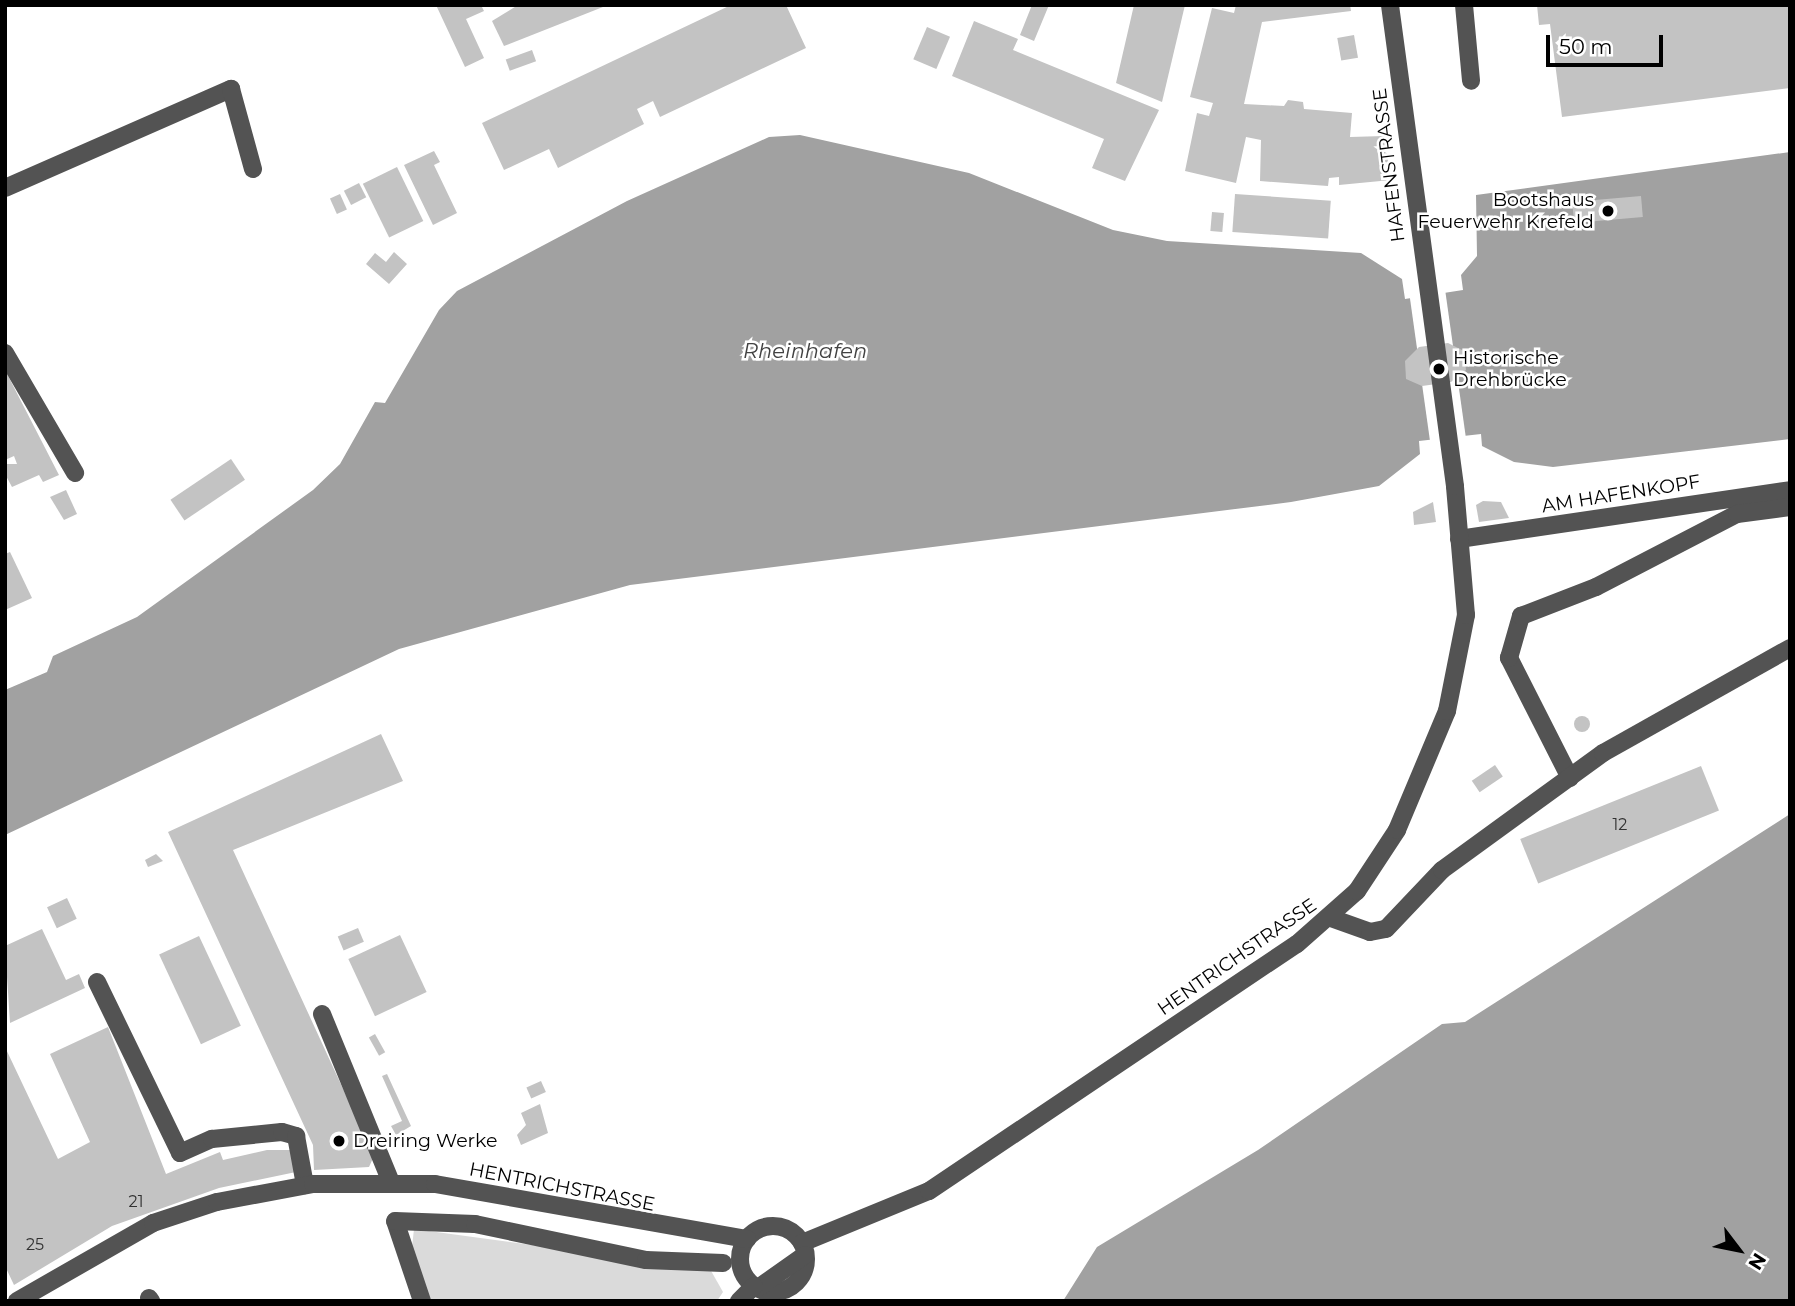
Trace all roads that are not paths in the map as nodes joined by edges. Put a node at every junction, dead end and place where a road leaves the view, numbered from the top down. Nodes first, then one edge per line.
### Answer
1 (1390, 5) edge
2 (1464, 5) edge
3 (1471, 81) dead end
4 (253, 169) dead end
5 (5, 188) edge
6 (5, 353) edge
7 (75, 473) dead end
8 (1455, 486) joint
9 (1790, 490) edge
10 (1790, 507) edge
11 (1459, 539) junction
12 (1790, 648) edge
13 (1570, 778) junction
14 (1331, 918) junction
15 (97, 982) dead end
16 (322, 1014) dead end
17 (390, 1180) junction
18 (305, 1185) junction
19 (747, 1239) junction
20 (804, 1249) junction
21 (723, 1263) dead end
22 (756, 1287) junction
23 (17, 1301) edge
24 (422, 1301) edge
25 (739, 1301) edge

1 - 8 street, HAFENSTRASSE
2 - 3 street
4 - 5 street
6 - 7 street
8 - 11 street, HENTRICHSTRASSE
9 - 11 street, AM HAFENKOPF
10 - 13 street
11 - 14 street, HENTRICHSTRASSE
12 - 13 street
13 - 14 street
14 - 20 street, HENTRICHSTRASSE
15 - 18 street
16 - 17 street
17 - 18 street, HENTRICHSTRASSE
17 - 19 street, HENTRICHSTRASSE
18 - 23 street, HENTRICHSTRASSE
19 - 20 street, HENTRICHSTRASSE
19 - 22 street
20 - 22 street
21 - 24 street
22 - 25 street

